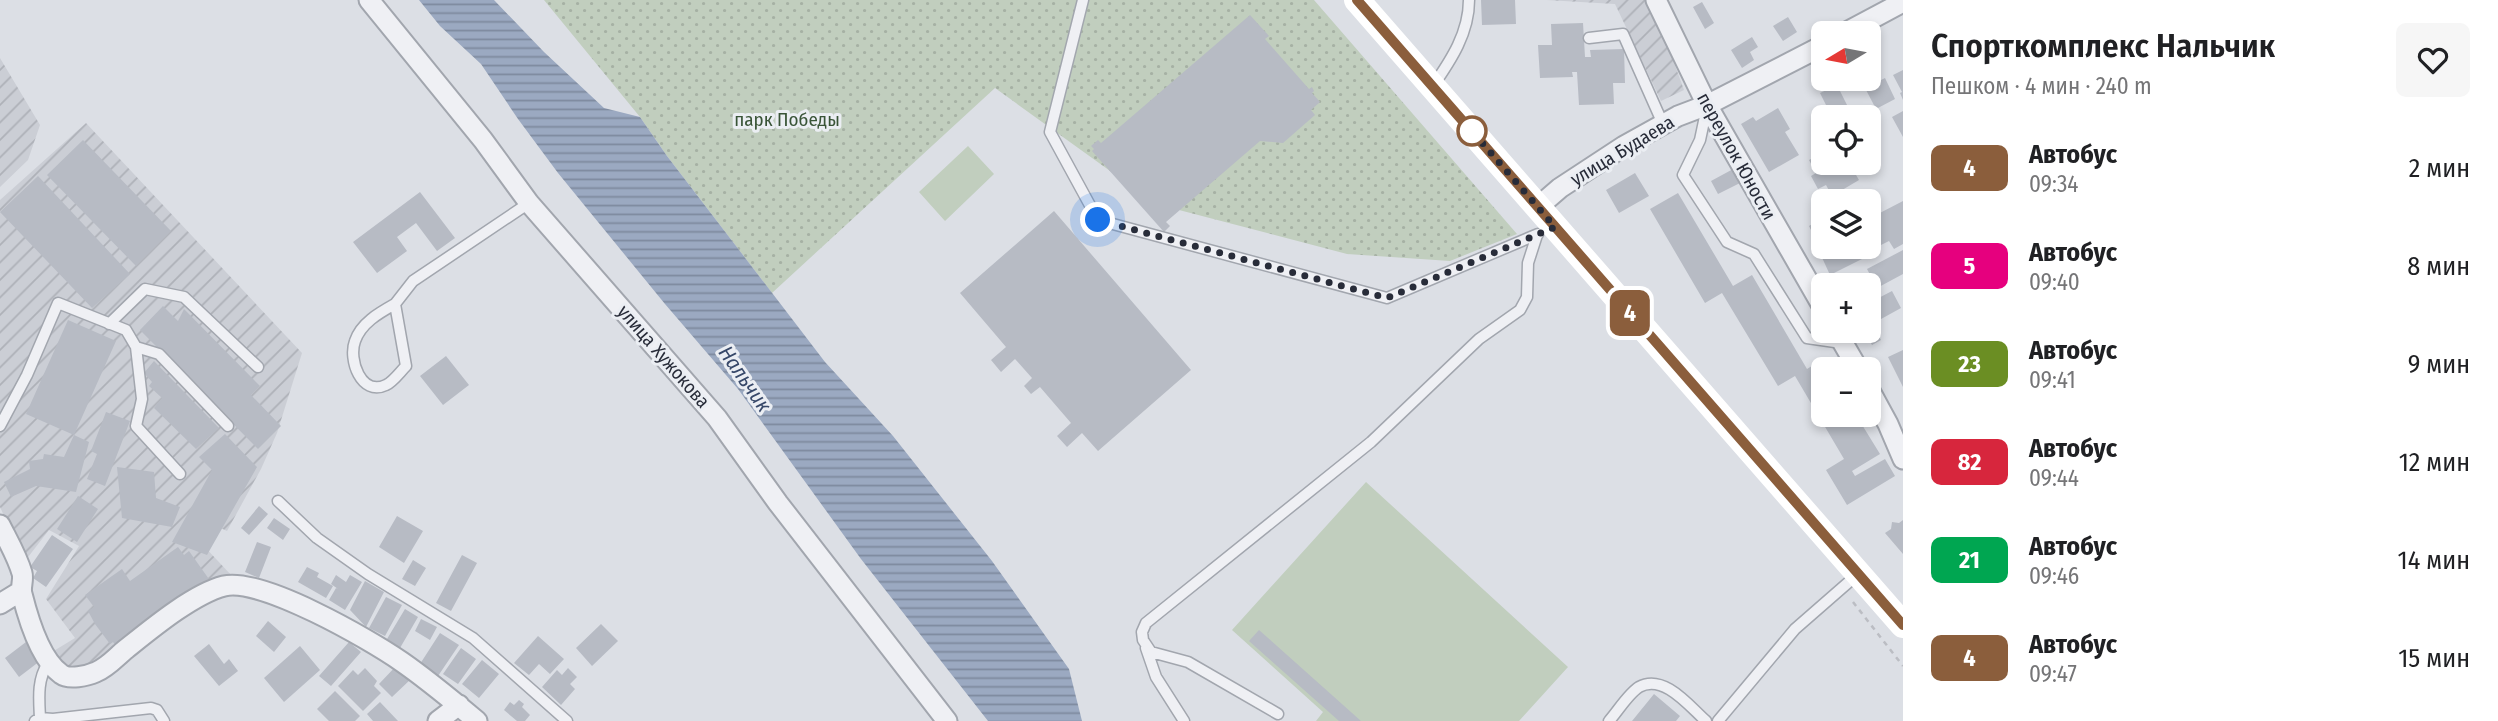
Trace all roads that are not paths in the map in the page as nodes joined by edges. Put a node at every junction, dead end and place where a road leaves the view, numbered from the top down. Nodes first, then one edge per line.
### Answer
1 (369, 0) edge
2 (1083, 0) edge
3 (1357, 0) edge
4 (1469, 0) edge
5 (1656, 0) edge
6 (1903, 2) edge
7 (1867, 21) edge
8 (1589, 37) dead end
9 (1811, 52) edge
10 (1433, 86) junction
11 (1707, 105) junction
12 (1663, 124) junction
13 (529, 203) junction
14 (1543, 223) junction
15 (1811, 286) edge
16 (395, 304) junction
17 (109, 324) junction
18 (1811, 338) edge
19 (136, 347) junction
20 (258, 367) dead end
21 (1881, 411) edge
22 (0, 426) edge
23 (228, 426) dead end
24 (1903, 459) edge
25 (180, 474) dead end
26 (278, 500) dead end
27 (0, 525) edge
28 (1850, 581) junction
29 (21, 591) junction
30 (0, 604) edge
31 (1903, 625) edge
32 (1146, 648) junction
33 (48, 663) junction
34 (459, 705) junction
35 (1278, 714) dead end
36 (37, 719) edge
37 (163, 721) edge
38 (438, 721) edge
39 (477, 721) edge
40 (567, 721) edge
41 (947, 721) edge
42 (1184, 721) edge
43 (1609, 721) edge
44 (1706, 721) edge
45 (1718, 721) edge

1 - 13 street, улица Хужокова
2 - 14 lane
3 - 10 main road
4 - 10 lane
5 - 11 street, переулок Юности
6 - 7 street
8 - 12 lane
9 - 11 street, улица Будаева
10 - 14 main road
11 - 12 street, улица Будаева
11 - 15 street, переулок Юности
11 - 18 lane
12 - 14 street, улица Будаева
13 - 16 lane
13 - 41 street, улица Хужокова
14 - 28 main road
14 - 32 lane
16 - 16 lane
17 - 19 lane
17 - 20 lane
17 - 22 lane
19 - 23 lane
19 - 25 lane
21 - 24 street
26 - 40 lane
27 - 29 street
28 - 31 main road
28 - 45 lane
29 - 30 street
29 - 33 street
32 - 35 lane
32 - 42 lane
33 - 34 street
33 - 36 lane
34 - 38 street
34 - 39 street
36 - 37 lane
43 - 44 lane

